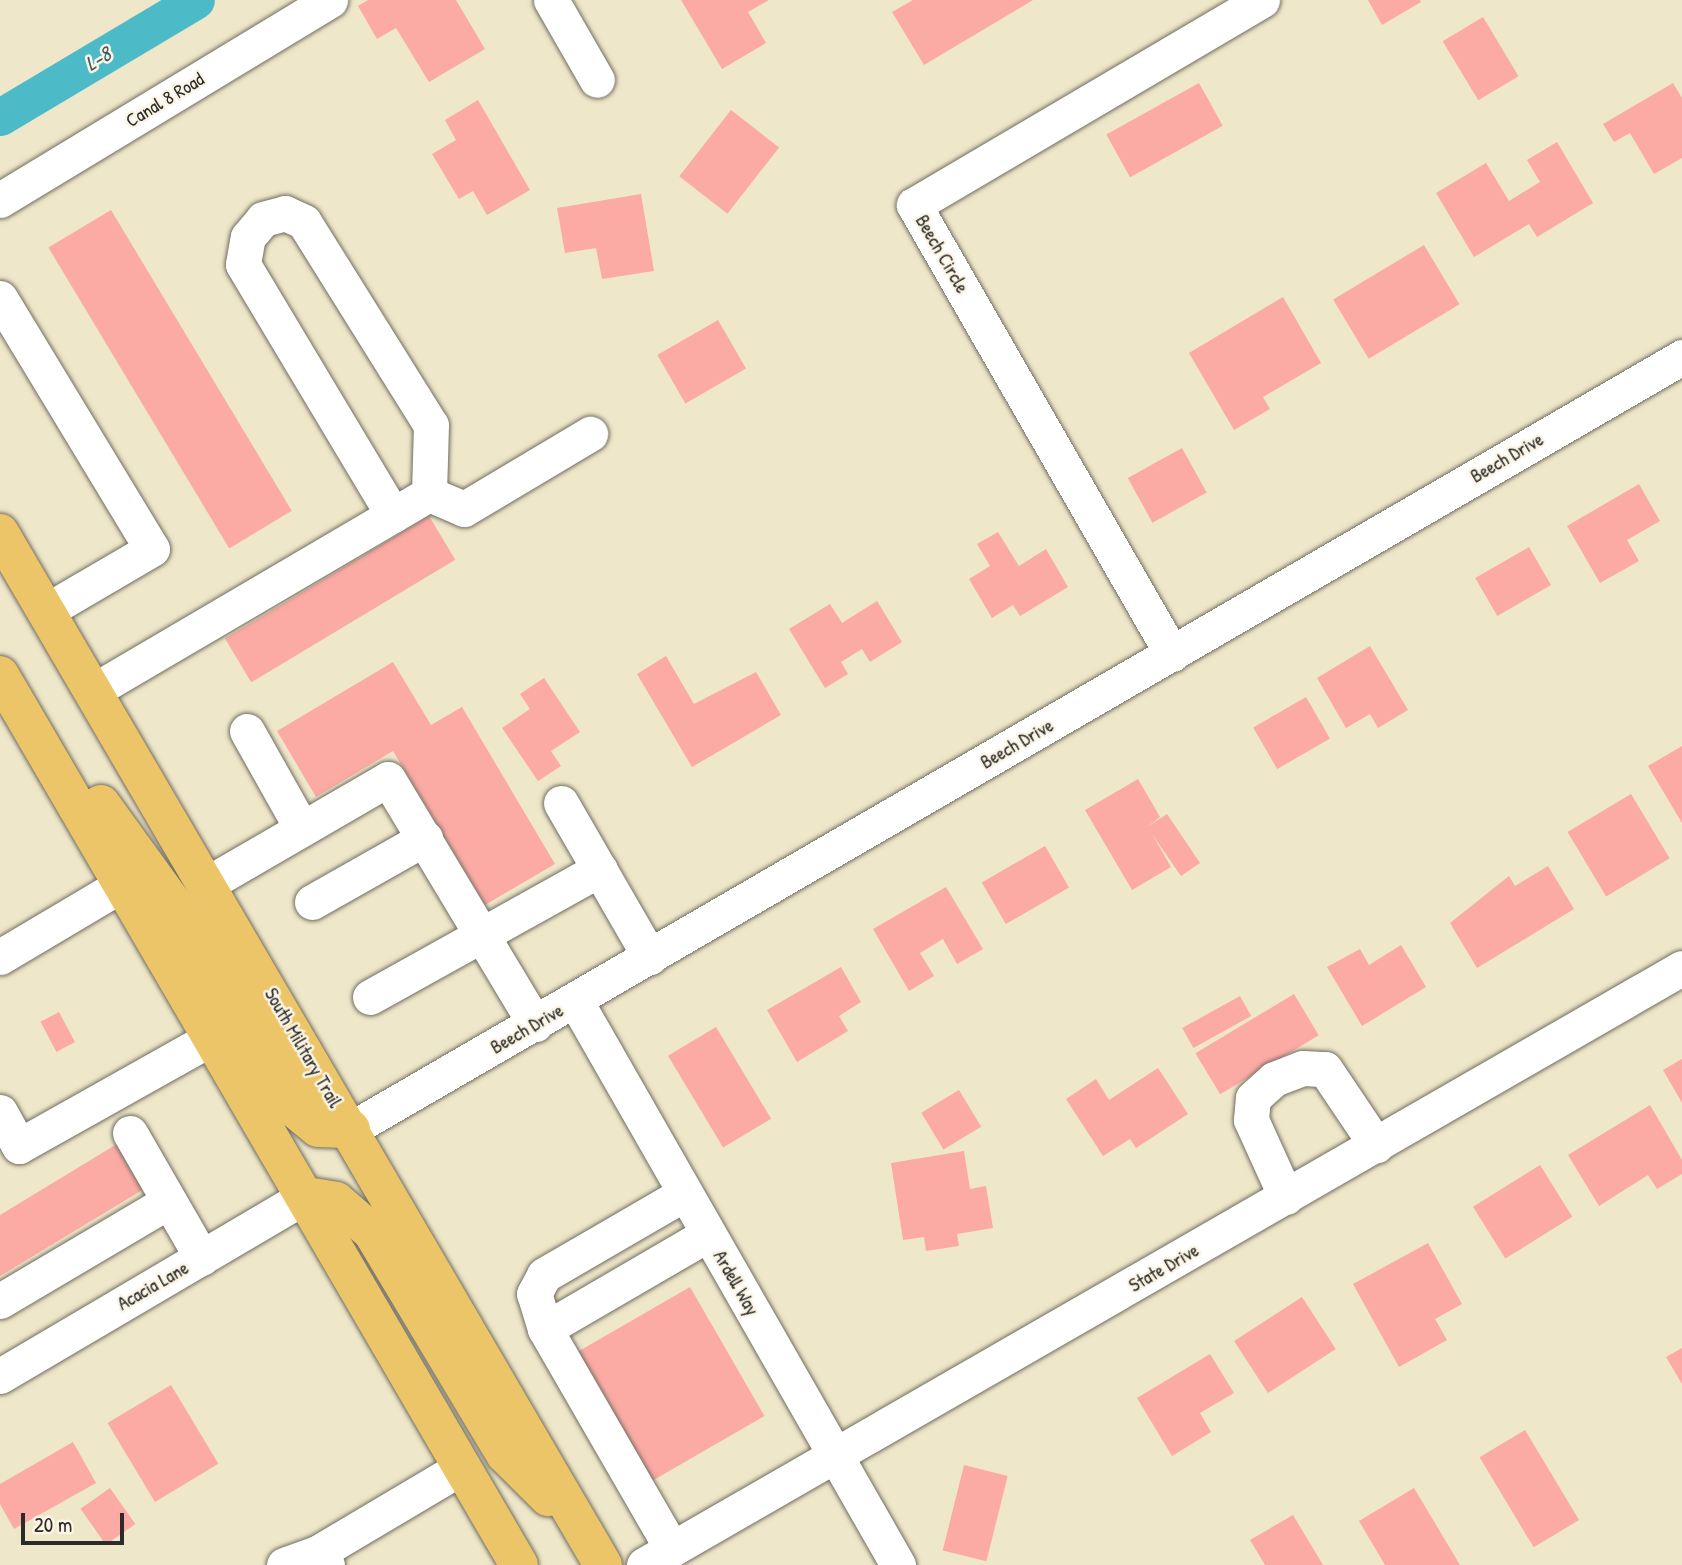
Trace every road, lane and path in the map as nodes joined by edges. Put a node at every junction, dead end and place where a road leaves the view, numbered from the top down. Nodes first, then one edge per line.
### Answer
1 (330, 0) edge
2 (551, 0) edge
3 (1262, 0) edge
4 (597, 80) dead end
5 (0, 200) edge
6 (0, 298) edge
7 (1682, 356) edge
8 (590, 434) dead end
9 (429, 494) junction
10 (393, 515) junction
11 (0, 533) edge
12 (46, 611) junction
13 (1172, 653) junction
14 (0, 675) edge
15 (93, 691) junction
16 (247, 731) dead end
17 (46, 752) junction
18 (561, 803) dead end
19 (302, 829) junction
20 (425, 838) junction
21 (600, 869) junction
22 (123, 884) junction
23 (207, 884) junction
24 (312, 902) dead end
25 (482, 934) junction
26 (0, 957) edge
27 (650, 957) junction
28 (1682, 968) edge
29 (370, 997) dead end
30 (575, 1000) junction
31 (535, 1024) junction
32 (213, 1037) junction
33 (0, 1112) edge
34 (351, 1129) junction
35 (130, 1133) dead end
36 (1376, 1145) junction
37 (684, 1194) junction
38 (306, 1196) junction
39 (1286, 1197) junction
40 (169, 1201) junction
41 (708, 1234) junction
42 (202, 1258) junction
43 (0, 1301) edge
44 (545, 1329) junction
45 (0, 1376) edge
46 (836, 1458) junction
47 (462, 1467) junction
48 (594, 1549) edge
49 (658, 1557) edge
50 (323, 1558) edge
51 (284, 1565) edge
52 (519, 1565) edge
53 (898, 1565) edge

1 - 5 street, Canal 8 Road
2 - 4 street
3 - 13 street, Beech Circle
6 - 12 street
7 - 13 street, Beech Drive
8 - 9 street
9 - 10 street
9 - 10 street
10 - 15 street
11 - 12 main road, South Military Trail
12 - 15 main road, South Military Trail
13 - 27 street, Beech Drive
14 - 17 main road
15 - 23 main road, South Military Trail
16 - 19 street
17 - 22 main road
17 - 34 main road
18 - 21 street
19 - 20 street
19 - 23 street
20 - 24 street
20 - 25 street
21 - 25 street
21 - 27 street
22 - 26 street
22 - 32 main road
23 - 34 main road, South Military Trail
25 - 29 street
25 - 31 street
27 - 30 street, Beech Drive
28 - 36 street, State Drive
30 - 31 street, Beech Drive
30 - 37 street, Ardell Way
31 - 34 street, Beech Drive
32 - 33 street
32 - 38 main road
34 - 48 main road, South Military Trail
35 - 40 street
36 - 39 street, State Drive
36 - 39 street
37 - 41 street, Ardell Way
37 - 44 street
38 - 42 street, Acacia Lane
38 - 47 main road
38 - 48 main road
39 - 46 street, State Drive
40 - 42 street
40 - 43 street
41 - 44 street
41 - 46 street, Ardell Way
42 - 45 street, Acacia Lane
44 - 49 street
46 - 49 street, State Drive
46 - 53 street, Ardell Way
47 - 50 street
47 - 52 main road
50 - 51 street

